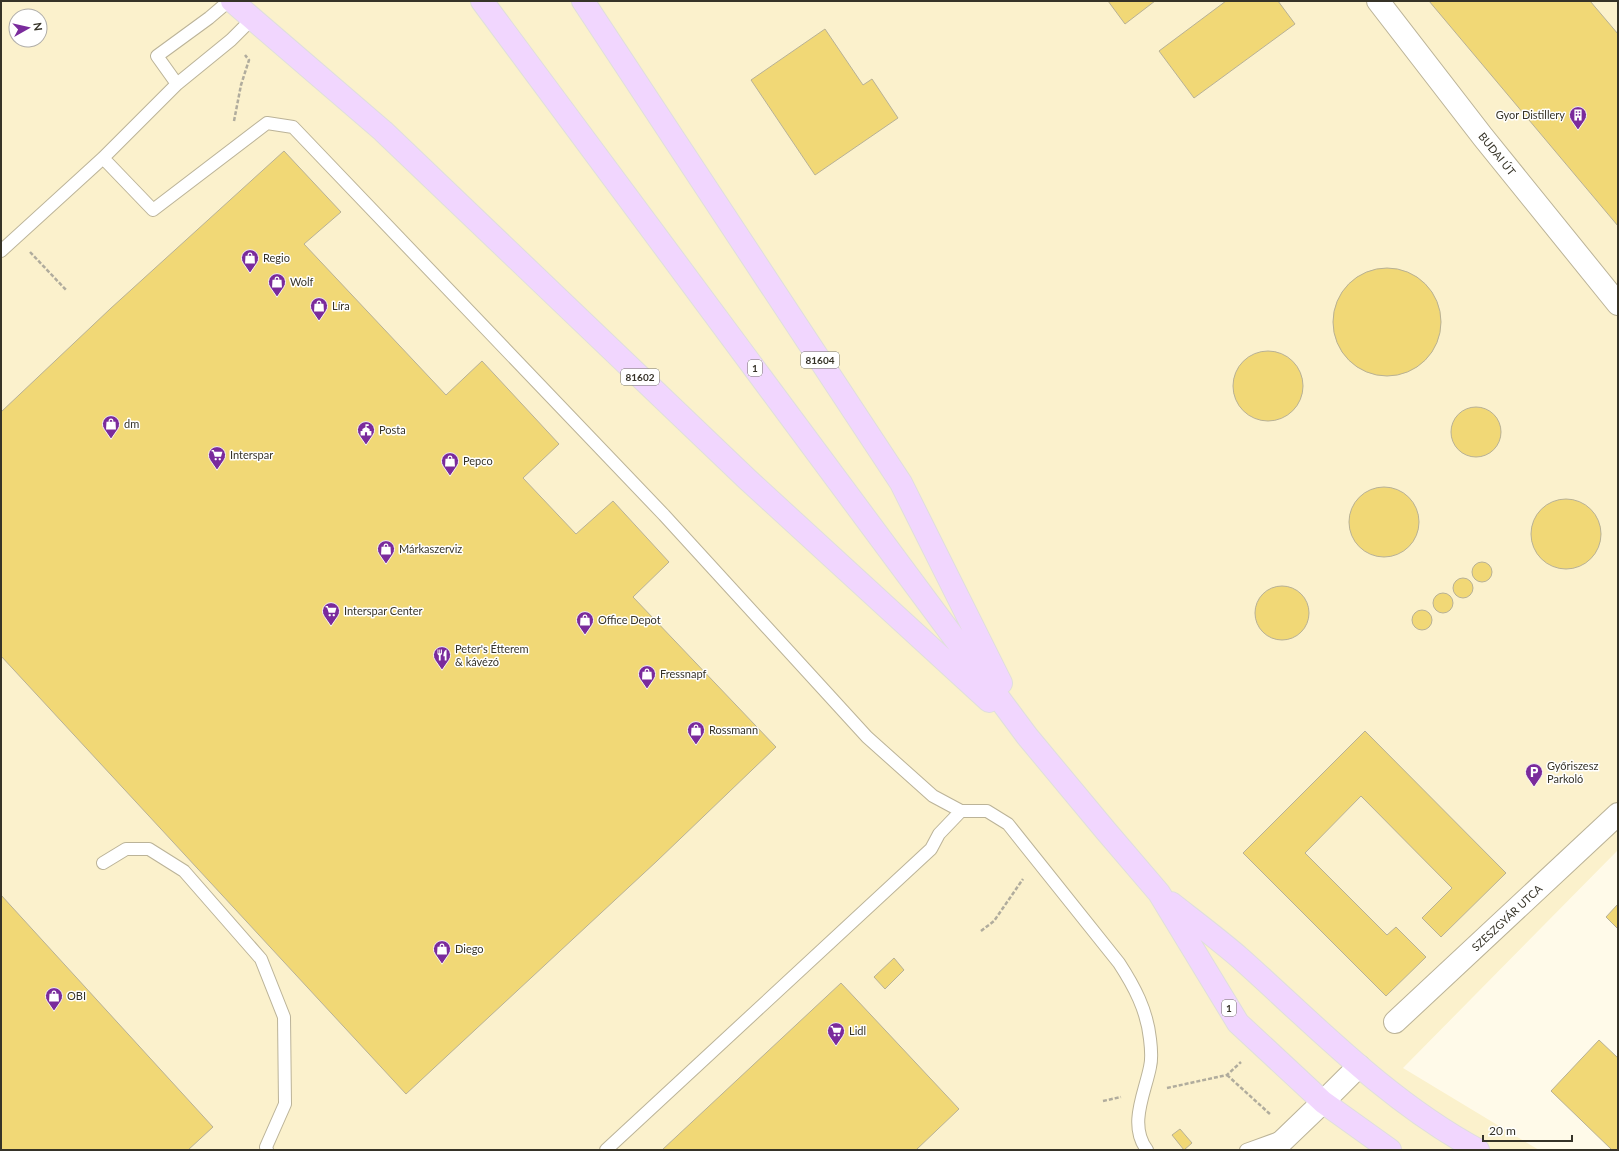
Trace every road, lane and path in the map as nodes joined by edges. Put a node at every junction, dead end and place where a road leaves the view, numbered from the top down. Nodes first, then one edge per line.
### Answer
1 (231, 1) edge
2 (482, 1) edge
3 (583, 1) edge
4 (1378, 1) edge
5 (252, 20) junction
6 (177, 84) junction
7 (103, 158) junction
8 (16, 237) junction
9 (1, 250) edge
10 (67, 291) dead end
11 (1618, 304) edge
12 (1027, 736) junction
13 (961, 811) junction
14 (1618, 814) edge
15 (1036, 860) junction
16 (103, 863) dead end
17 (1159, 893) junction
18 (981, 930) dead end
19 (1396, 1022) dead end
20 (1260, 1045) junction
21 (1359, 1066) junction
22 (1227, 1075) junction
23 (1143, 1092) junction
24 (1104, 1101) dead end
25 (1323, 1102) junction
26 (1291, 1133) junction
27 (267, 1150) edge
28 (606, 1150) edge
29 (1146, 1150) edge
30 (1246, 1150) edge
31 (1273, 1150) edge
32 (1390, 1150) edge
33 (1478, 1150) edge

1 - 5 main road, 81602
1 - 6 lane
2 - 12 main road, 1
3 - 12 main road, 81604
4 - 11 street, BUDAI ÚT
5 - 6 lane
5 - 12 main road, 81602
6 - 7 lane
7 - 8 lane
7 - 13 lane
8 - 9 lane
8 - 10 path
12 - 17 main road, 1
13 - 15 lane
13 - 28 lane
14 - 19 street, SZESZGYÁR UTCA
15 - 18 path
15 - 23 lane
16 - 27 lane
17 - 20 main road, 1
17 - 21 main road, 1
20 - 22 path
20 - 25 main road, 1
21 - 25 street
21 - 33 main road, 1
22 - 23 path
22 - 26 path
23 - 24 path
23 - 29 lane
25 - 26 street
25 - 32 main road, 1
26 - 30 lane
26 - 31 street

